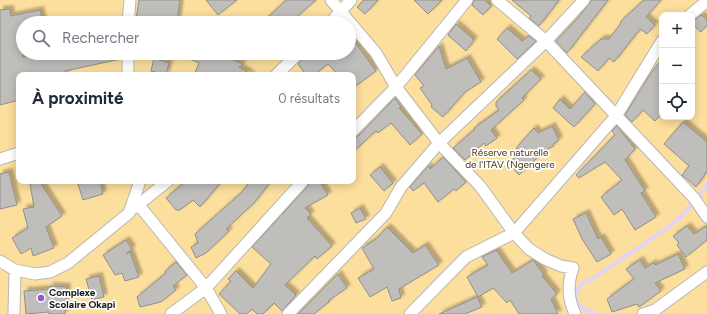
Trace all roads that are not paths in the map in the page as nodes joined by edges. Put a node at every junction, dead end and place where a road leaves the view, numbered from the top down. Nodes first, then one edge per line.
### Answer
1 (130, 0) edge
2 (331, 0) edge
3 (351, 0) edge
4 (467, 0) edge
5 (496, 0) edge
6 (584, 0) edge
7 (707, 1) edge
8 (340, 12) junction
9 (694, 12) edge
10 (129, 16) edge
11 (336, 16) edge
12 (344, 16) edge
13 (356, 30) edge
14 (546, 41) junction
15 (659, 46) edge
16 (128, 60) edge
17 (292, 60) edge
18 (128, 72) edge
19 (279, 72) edge
20 (396, 87) junction
21 (616, 116) junction
22 (356, 128) edge
23 (439, 143) junction
24 (16, 154) edge
25 (0, 158) edge
26 (139, 184) edge
27 (164, 184) edge
28 (300, 184) edge
29 (138, 204) junction
30 (129, 213) junction
31 (707, 217) edge
32 (514, 233) junction
33 (0, 261) edge
34 (15, 270) junction
35 (707, 272) edge
36 (206, 288) junction
37 (14, 314) edge
38 (171, 314) edge
39 (221, 314) edge
40 (288, 314) edge
41 (410, 314) edge
42 (575, 314) edge
43 (642, 314) edge

1 - 10 street
2 - 8 street
3 - 8 street
4 - 20 street
5 - 14 street
6 - 14 street
7 - 9 street
8 - 11 street
8 - 12 street
13 - 20 street
14 - 21 street
14 - 23 street
15 - 21 street
16 - 18 street
17 - 19 street
20 - 22 street
20 - 23 street
21 - 31 street
21 - 32 street
23 - 32 street
23 - 40 street
24 - 25 street
26 - 30 street
27 - 29 street
28 - 36 street
29 - 30 street
29 - 36 street
30 - 34 street
32 - 41 street
32 - 42 street
33 - 34 street
34 - 37 street
35 - 43 street
36 - 38 street
36 - 39 street

